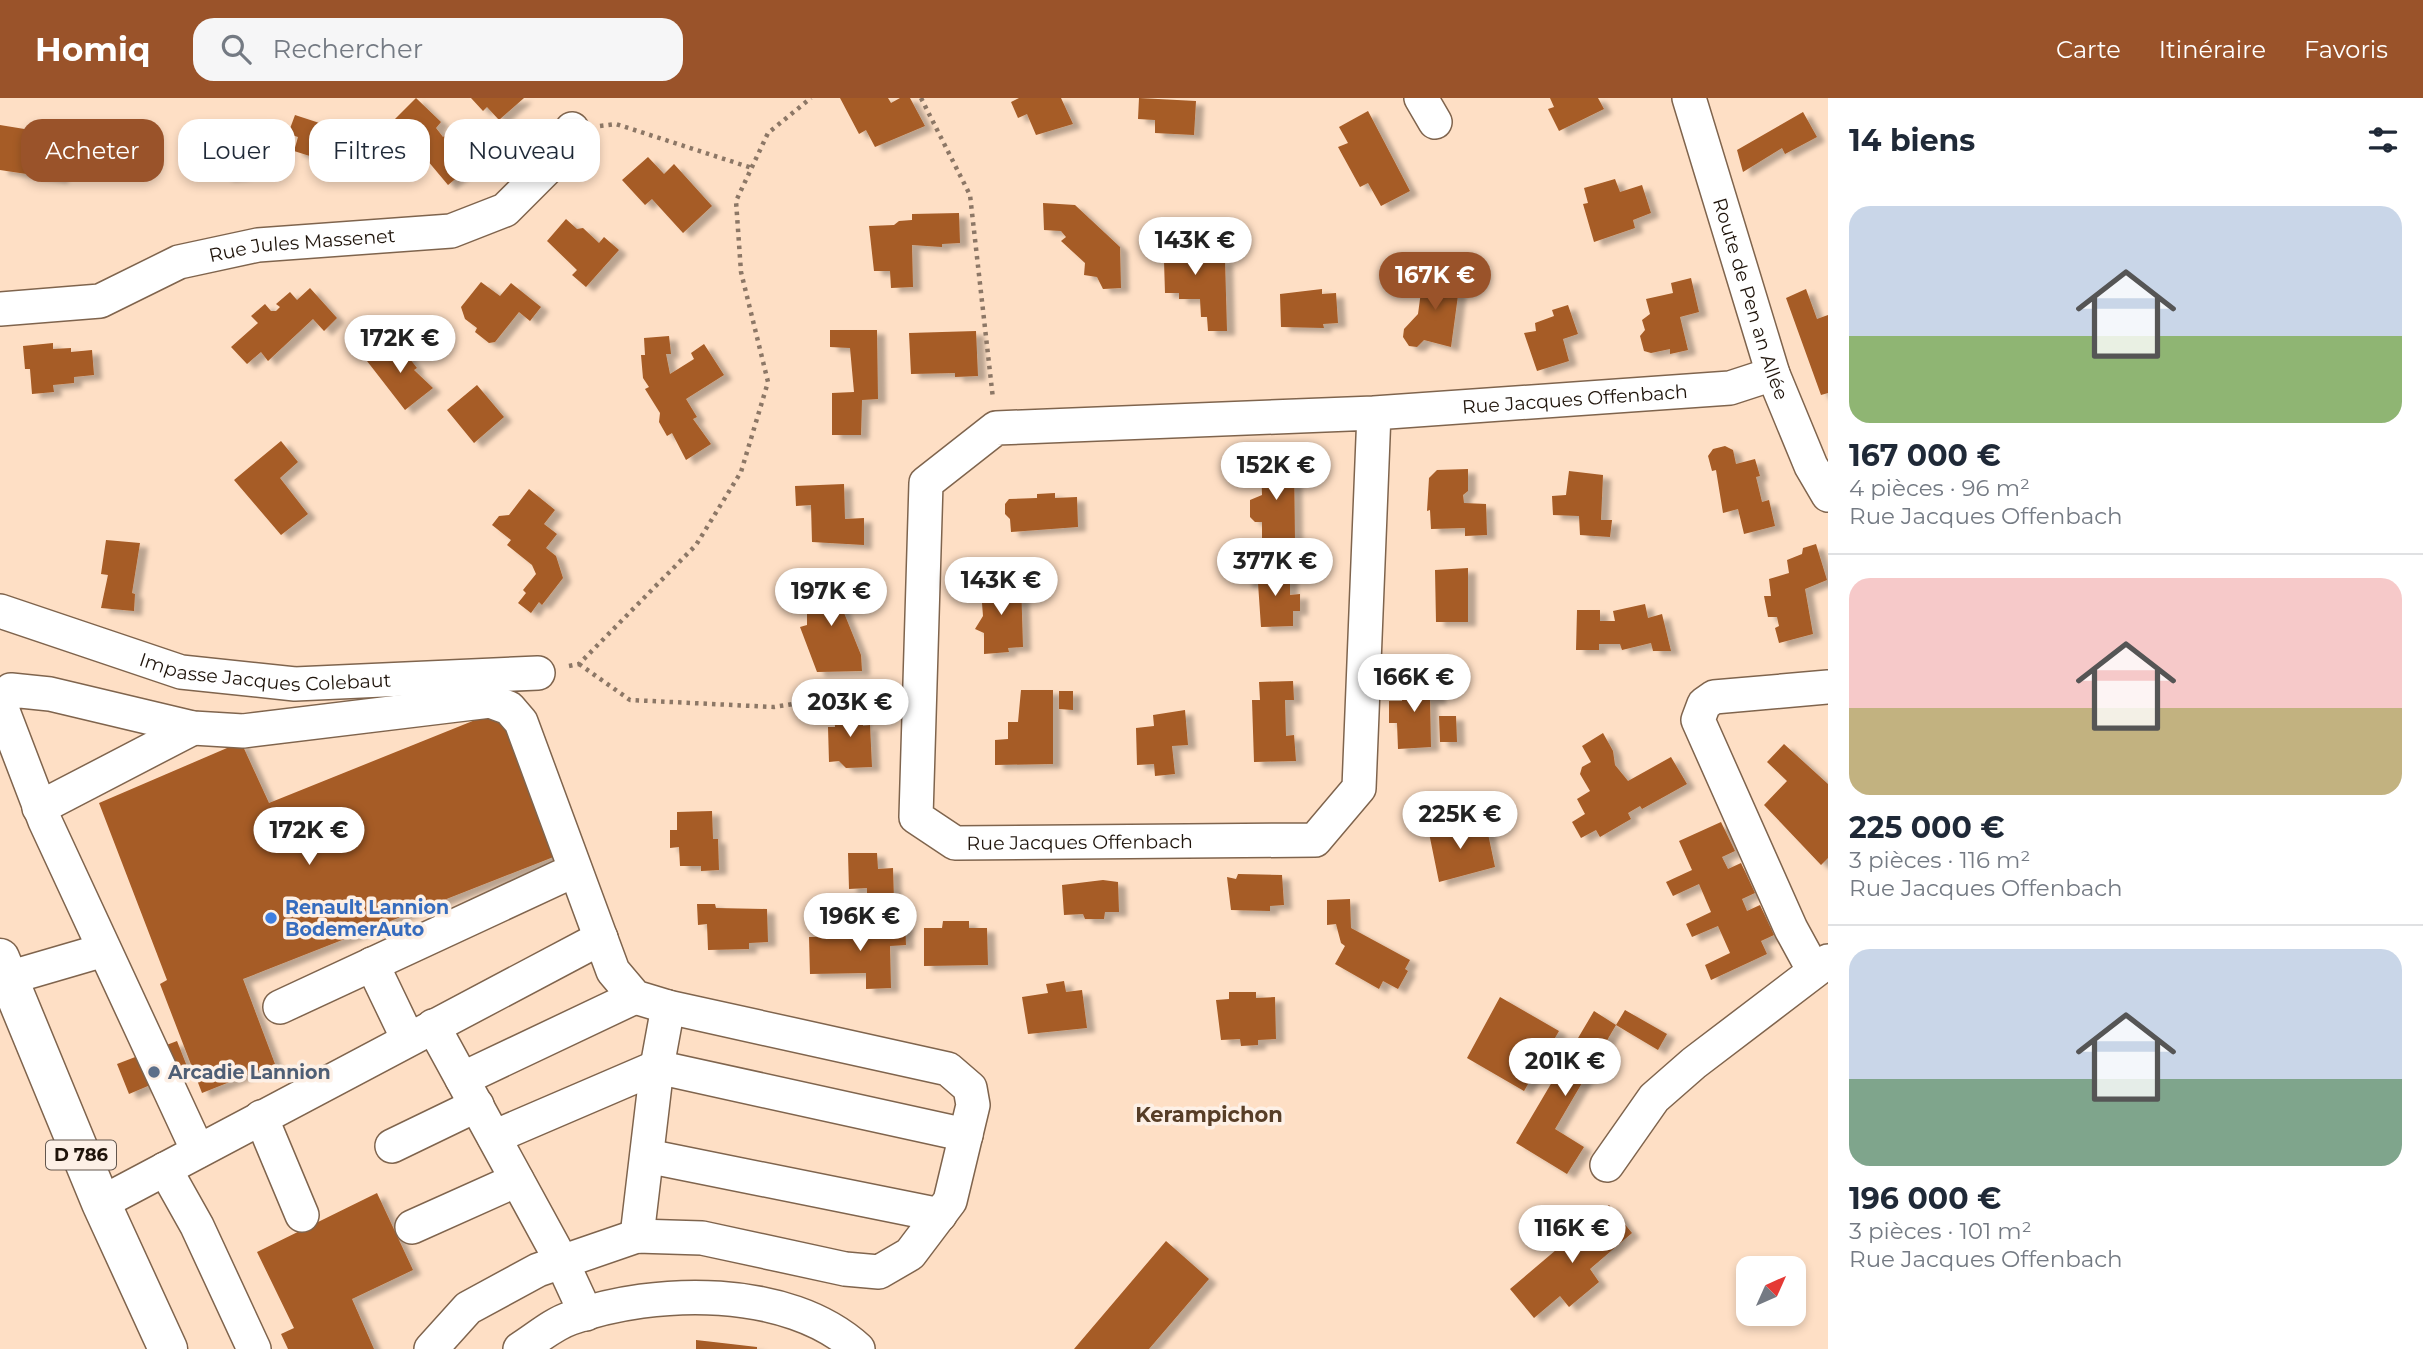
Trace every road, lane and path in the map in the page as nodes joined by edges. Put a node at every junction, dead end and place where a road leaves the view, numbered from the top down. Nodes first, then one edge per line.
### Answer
1 (811, 98) edge
2 (921, 98) edge
3 (1689, 98) edge
4 (600, 126) edge
5 (752, 168) junction
6 (533, 182) edge
7 (0, 309) edge
8 (1773, 374) junction
9 (1374, 413) junction
10 (996, 428) junction
11 (1828, 495) edge
12 (0, 611) edge
13 (579, 664) junction
14 (538, 673) joint
15 (920, 684) junction
16 (1828, 687) edge
17 (193, 728) junction
18 (39, 808) junction
19 (575, 870) junction
20 (601, 938) junction
21 (104, 950) junction
22 (372, 964) junction
23 (1821, 966) edge
24 (4, 968) edge
25 (635, 997) junction
26 (280, 1007) dead end
27 (668, 1007) junction
28 (420, 1032) junction
29 (657, 1067) junction
30 (469, 1092) junction
31 (261, 1117) junction
32 (966, 1135) junction
33 (494, 1137) junction
34 (392, 1146) dead end
35 (198, 1151) junction
36 (647, 1156) junction
37 (1607, 1165) dead end
38 (165, 1169) junction
39 (517, 1180) junction
40 (101, 1203) junction
41 (940, 1214) junction
42 (302, 1215) dead end
43 (412, 1227) dead end
44 (637, 1237) junction
45 (562, 1262) junction
46 (586, 1314) junction
47 (168, 1349) edge
48 (254, 1349) edge
49 (431, 1349) edge
50 (520, 1349) edge
51 (858, 1349) edge

1 - 5 path
2 - 10 path
3 - 8 street, Route de Pen an Allée
4 - 5 path
5 - 13 path
6 - 7 street, Rue Jules Massenet
8 - 9 street, Rue Jacques Offenbach
8 - 11 street, Route de Pen an Allée
9 - 10 street, Rue Jacques Offenbach
9 - 15 street, Rue Jacques Offenbach
10 - 15 street, Rue Jacques Offenbach
12 - 14 street, Impasse Jacques Colebaut
13 - 14 path
13 - 15 path
16 - 23 street
17 - 18 street
17 - 18 street
17 - 19 street
18 - 21 street
19 - 20 street
19 - 22 street
20 - 25 street
20 - 28 street
21 - 24 street
21 - 35 street
22 - 26 street
22 - 28 street
23 - 37 street
24 - 40 main road, D 786
25 - 27 street
25 - 30 street
27 - 29 street
27 - 32 street
28 - 30 street
28 - 31 street
29 - 32 street
29 - 33 street
29 - 36 street
30 - 33 street
30 - 34 street
31 - 35 street
31 - 42 street
32 - 41 street
33 - 39 street
35 - 38 street
36 - 41 street
36 - 44 street
38 - 40 street
38 - 48 street
39 - 43 street
39 - 45 street
40 - 47 main road, D 786
41 - 44 street
44 - 45 street
45 - 46 street
45 - 49 street
46 - 50 street
46 - 51 street

